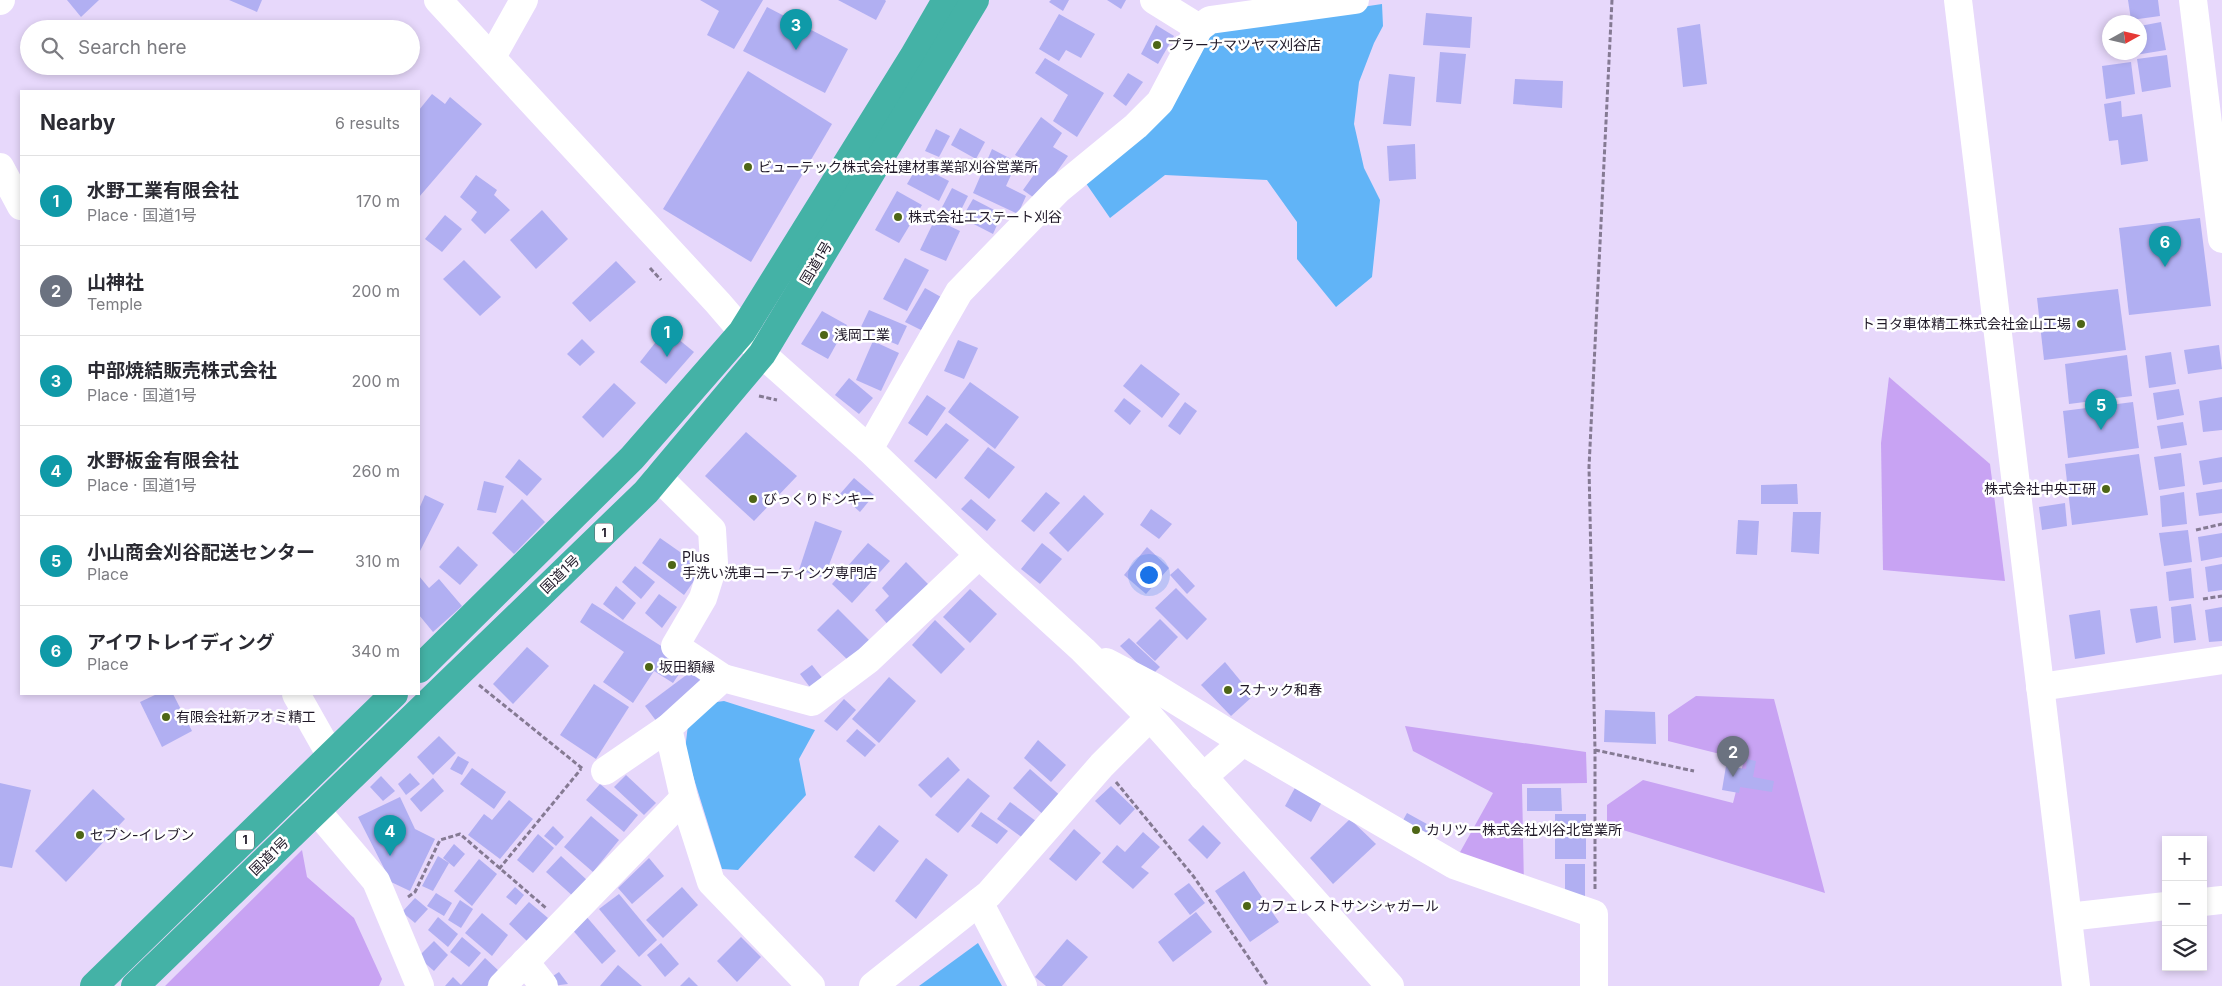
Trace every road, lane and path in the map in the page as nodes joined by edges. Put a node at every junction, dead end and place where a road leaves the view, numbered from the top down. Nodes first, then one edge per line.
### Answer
1 (438, 0) edge
2 (524, 0) edge
3 (946, 0) edge
4 (975, 0) edge
5 (1154, 0) edge
6 (1355, 0) edge
7 (1612, 0) edge
8 (1958, 0) edge
9 (2193, 0) edge
10 (1199, 28) junction
11 (492, 57) junction
12 (0, 167) edge
13 (20, 204) edge
14 (2222, 239) edge
15 (742, 332) junction
16 (762, 354) junction
17 (869, 449) junction
18 (658, 477) junction
19 (2222, 524) edge
20 (2196, 530) dead end
21 (979, 555) junction
22 (2222, 596) edge
23 (2203, 599) dead end
24 (1083, 650) junction
25 (2222, 660) edge
26 (420, 668) edge
27 (461, 671) junction
28 (723, 678) junction
29 (2040, 687) junction
30 (297, 695) edge
31 (393, 695) edge
32 (1150, 717) junction
33 (668, 728) junction
34 (1243, 742) junction
35 (1595, 750) junction
36 (331, 756) junction
37 (1102, 765) junction
38 (593, 770) junction
39 (1694, 771) dead end
40 (1203, 777) junction
41 (684, 798) junction
42 (316, 810) junction
43 (499, 868) junction
44 (2222, 900) edge
45 (979, 902) junction
46 (2207, 902) edge
47 (2162, 906) edge
48 (389, 910) junction
49 (1594, 914) junction
50 (2068, 917) junction
51 (564, 923) junction
52 (525, 962) junction
53 (94, 986) edge
54 (135, 986) edge
55 (420, 986) edge
56 (502, 986) edge
57 (544, 986) edge
58 (811, 986) edge
59 (873, 986) edge
60 (1023, 986) edge
61 (1268, 986) edge
62 (1390, 986) edge
63 (1594, 986) edge
64 (2076, 986) edge

1 - 11 street
2 - 11 street
3 - 15 highway, 国道1号
4 - 16 highway, 国道1号 / 1
5 - 10 street
6 - 10 street
7 - 35 path
8 - 29 street
9 - 14 street
10 - 17 street
11 - 15 street
12 - 13 street
15 - 16 street
15 - 26 highway, 国道1号
16 - 17 street
16 - 18 highway, 国道1号 / 1
17 - 21 street
18 - 27 highway, 国道1号 / 1
18 - 28 street
19 - 20 path
21 - 24 street
21 - 28 street
22 - 23 path
24 - 32 street
24 - 34 street
25 - 29 street
27 - 38 path
27 - 42 highway, 国道1号 / 1
28 - 33 street
29 - 50 street
30 - 36 street
31 - 36 highway, 国道1号 / 1
32 - 37 street
32 - 40 street
33 - 38 street
33 - 41 street
34 - 40 street
34 - 49 street
35 - 39 path
35 - 49 path
36 - 53 highway, 国道1号 / 1
37 - 45 street
37 - 61 path
38 - 43 path
40 - 62 street
41 - 51 street
41 - 58 street
42 - 48 street
42 - 54 highway, 国道1号 / 1
43 - 48 path
43 - 51 path
44 - 46 street
45 - 59 street
45 - 60 street
47 - 50 street
48 - 55 street
49 - 63 street
50 - 64 street
51 - 52 street
52 - 56 street
52 - 57 street

